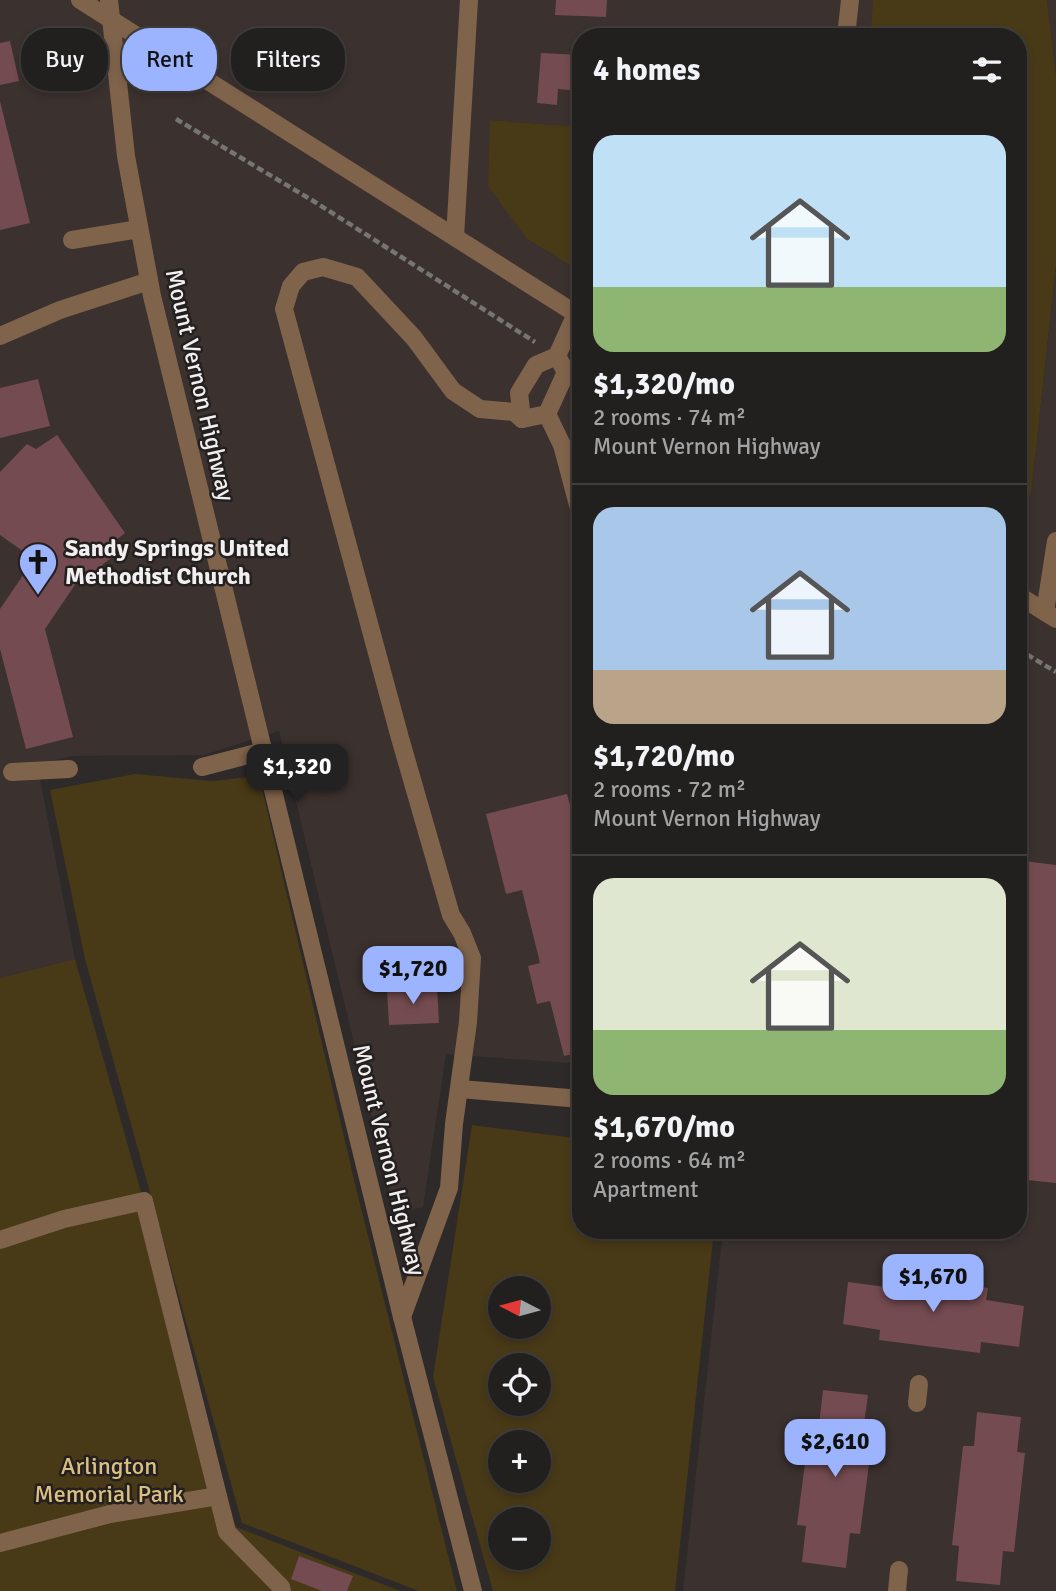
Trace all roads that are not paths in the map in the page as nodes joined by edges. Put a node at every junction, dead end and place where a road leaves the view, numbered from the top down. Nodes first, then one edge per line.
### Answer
1 (80, 0) edge
2 (469, 0) edge
3 (850, 0) edge
4 (110, 9) edge
5 (847, 28) edge
6 (139, 229) junction
7 (455, 237) junction
8 (72, 240) dead end
9 (149, 281) junction
10 (572, 311) edge
11 (572, 327) edge
12 (0, 336) edge
13 (557, 356) junction
14 (547, 414) junction
15 (522, 419) junction
16 (572, 482) edge
17 (1056, 541) edge
18 (1027, 601) edge
19 (1050, 615) edge
20 (264, 751) junction
21 (202, 767) dead end
22 (69, 769) dead end
23 (12, 772) dead end
24 (460, 1089) junction
25 (572, 1098) edge
26 (0, 1240) edge
27 (402, 1317) junction
28 (919, 1384) dead end
29 (917, 1403) dead end
30 (218, 1496) junction
31 (0, 1543) edge
32 (899, 1570) dead end
33 (282, 1591) edge
34 (473, 1591) edge
35 (897, 1591) edge

1 - 4 street
2 - 7 street
3 - 5 street
4 - 6 street, Mount Vernon Highway
4 - 7 street
6 - 8 street
6 - 9 street, Mount Vernon Highway
7 - 10 street
9 - 12 street
9 - 20 street, Mount Vernon Highway
11 - 13 street
13 - 14 street
13 - 15 street
14 - 15 street
14 - 16 street
15 - 24 street
17 - 19 street
18 - 19 street
20 - 21 street
20 - 27 street, Mount Vernon Highway
22 - 23 street
24 - 25 street
24 - 27 street
26 - 30 street
27 - 34 street, Mount Vernon Highway
28 - 29 street
30 - 31 street
30 - 33 street
32 - 35 street

